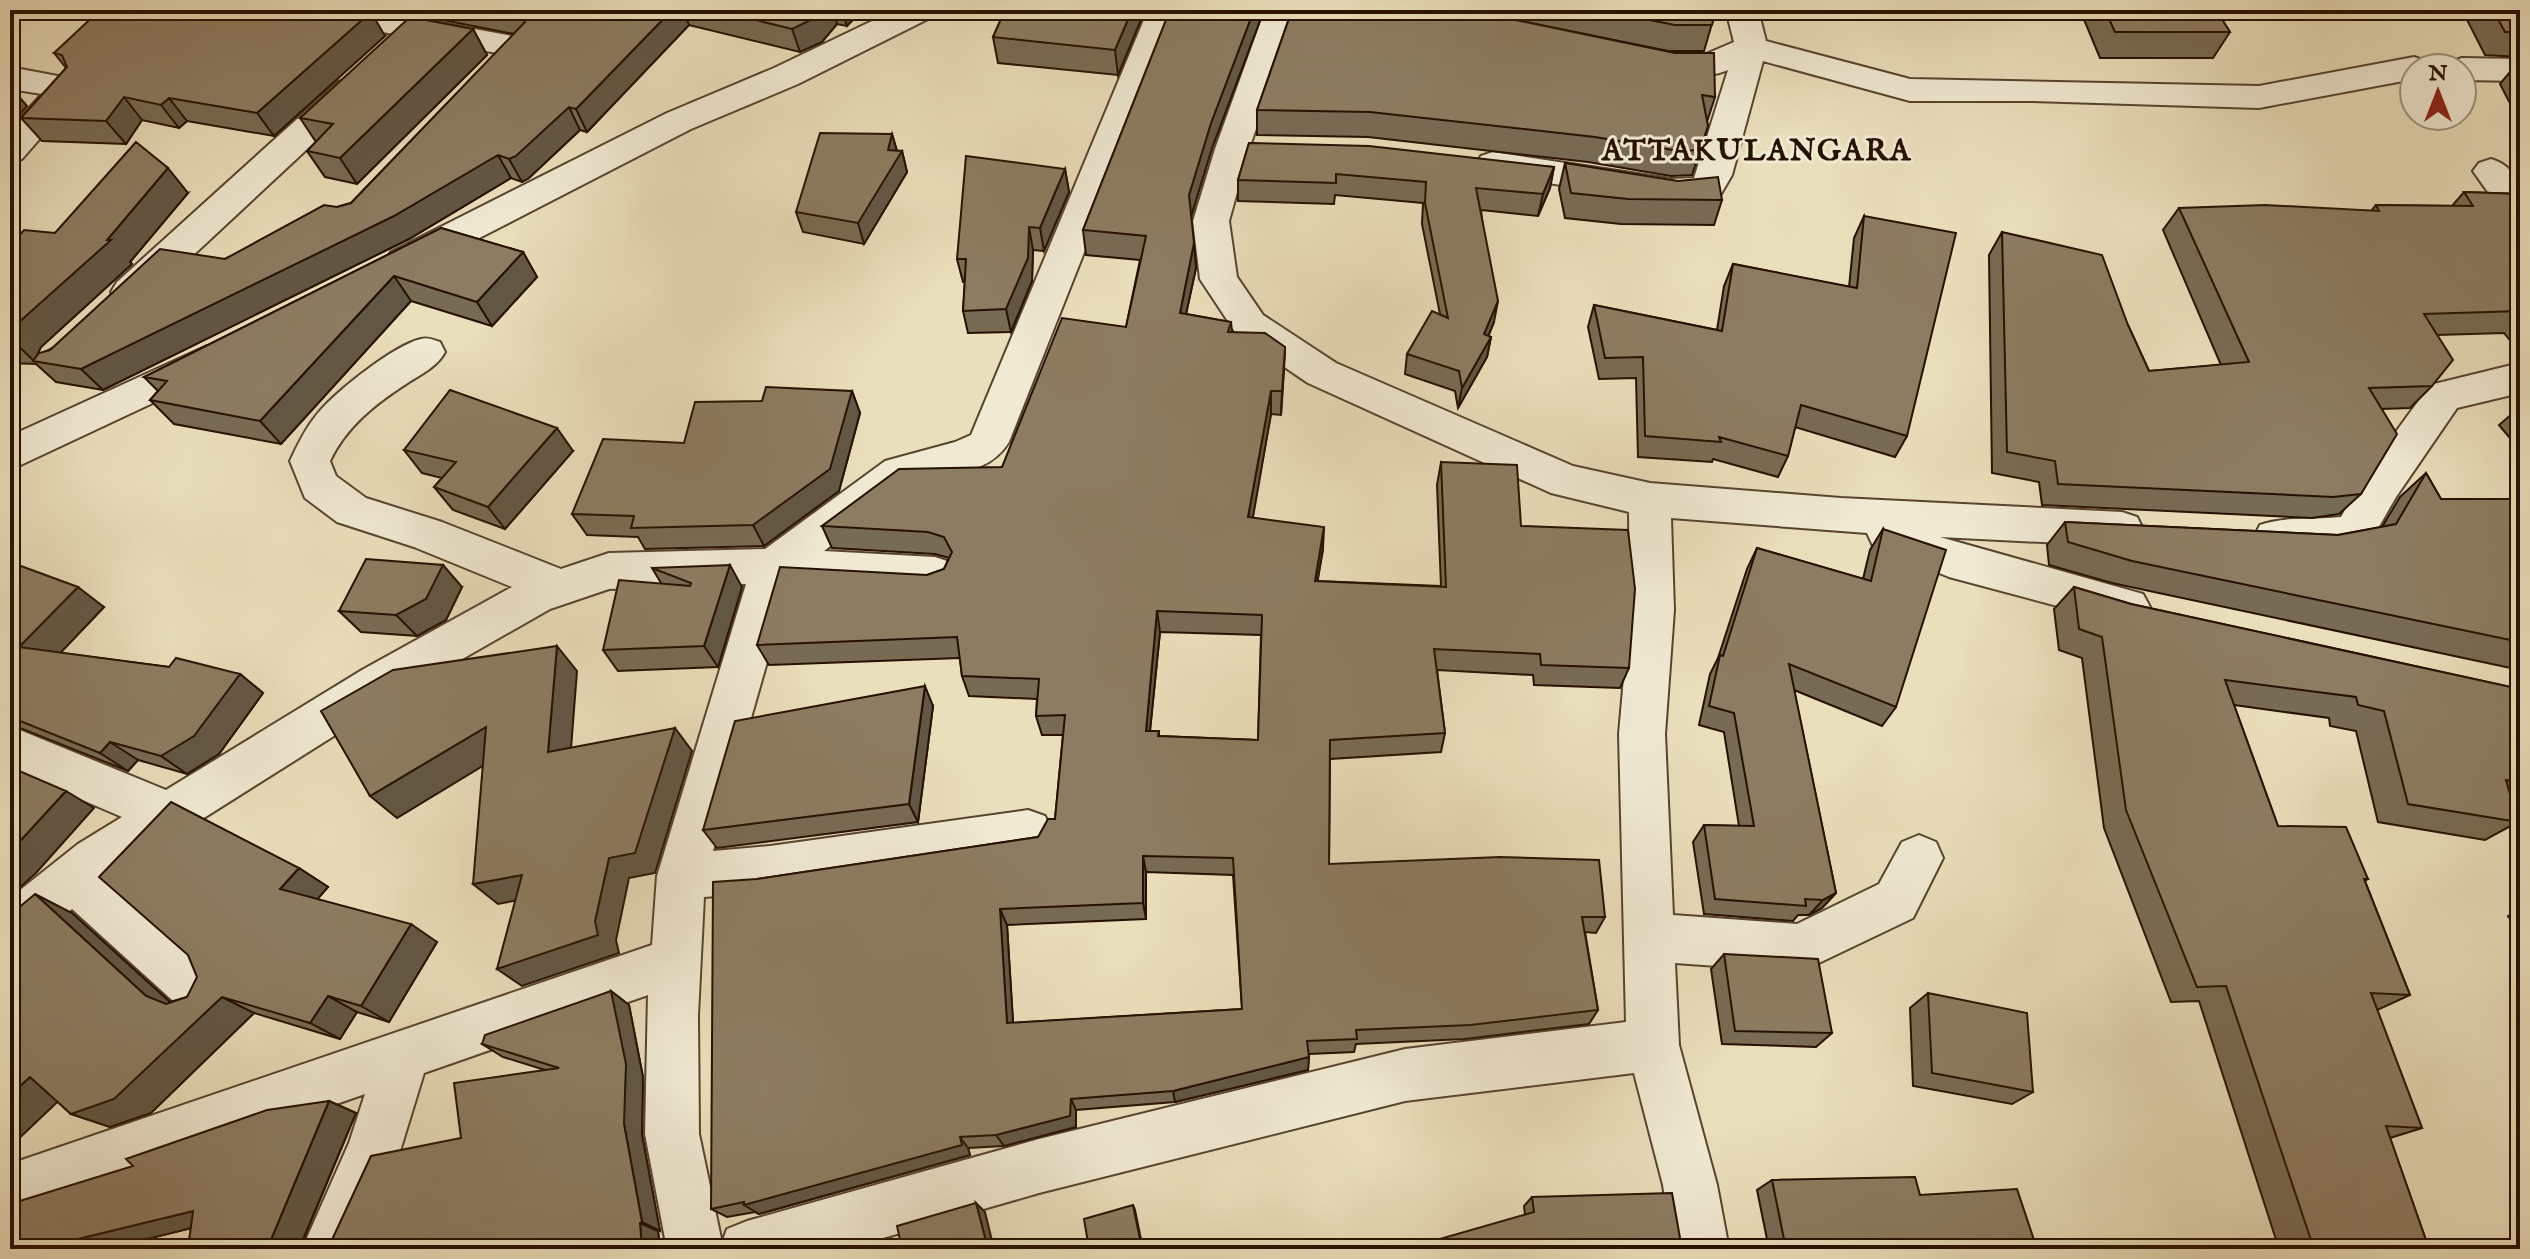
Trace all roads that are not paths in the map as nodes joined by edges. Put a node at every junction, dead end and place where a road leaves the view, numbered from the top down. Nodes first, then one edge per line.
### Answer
1 (317, 10) edge
2 (921, 10) edge
3 (1164, 10) edge
4 (1281, 10) edge
5 (1742, 10) edge
6 (425, 19) edge
7 (1751, 47) junction
8 (1626, 57) edge
9 (2478, 69) edge
10 (496, 70) edge
11 (2520, 70) edge
12 (2398, 71) edge
13 (10, 78) edge
14 (10, 151) edge
15 (1456, 160) edge
16 (2491, 171) dead end
17 (2520, 210) edge
18 (372, 277) edge
19 (104, 316) edge
20 (232, 348) edge
21 (426, 352) dead end
22 (2520, 378) edge
23 (10, 454) edge
24 (1650, 500) junction
25 (1841, 515) junction
26 (2158, 531) edge
27 (2237, 535) edge
28 (773, 566) junction
29 (935, 575) edge
30 (560, 588) junction
31 (2166, 616) edge
32 (10, 747) edge
33 (169, 814) junction
34 (1028, 832) dead end
35 (1919, 858) dead end
36 (681, 876) junction
37 (73, 878) junction
38 (10, 928) edge
39 (1649, 937) junction
40 (675, 961) junction
41 (201, 992) edge
42 (1653, 1045) junction
43 (403, 1057) junction
44 (10, 1191) edge
45 (330, 1249) edge
46 (695, 1249) edge
47 (747, 1249) edge
48 (1701, 1249) edge

1 - 6 street
2 - 18 street
3 - 28 street
4 - 24 street
5 - 7 street
6 - 10 street
6 - 19 street
7 - 8 street
7 - 12 street
7 - 15 street
9 - 11 street
13 - 14 street
16 - 17 street
20 - 23 street
21 - 30 street
22 - 27 street
24 - 25 street
24 - 39 street
25 - 26 street
25 - 31 street
28 - 29 street
28 - 30 street
28 - 36 street
30 - 33 street
32 - 33 street
33 - 37 street
34 - 36 street
35 - 39 street
36 - 40 street
37 - 38 street
37 - 41 street
39 - 42 street
40 - 43 street
40 - 46 street
42 - 47 street
42 - 48 street
43 - 44 street
43 - 45 street

